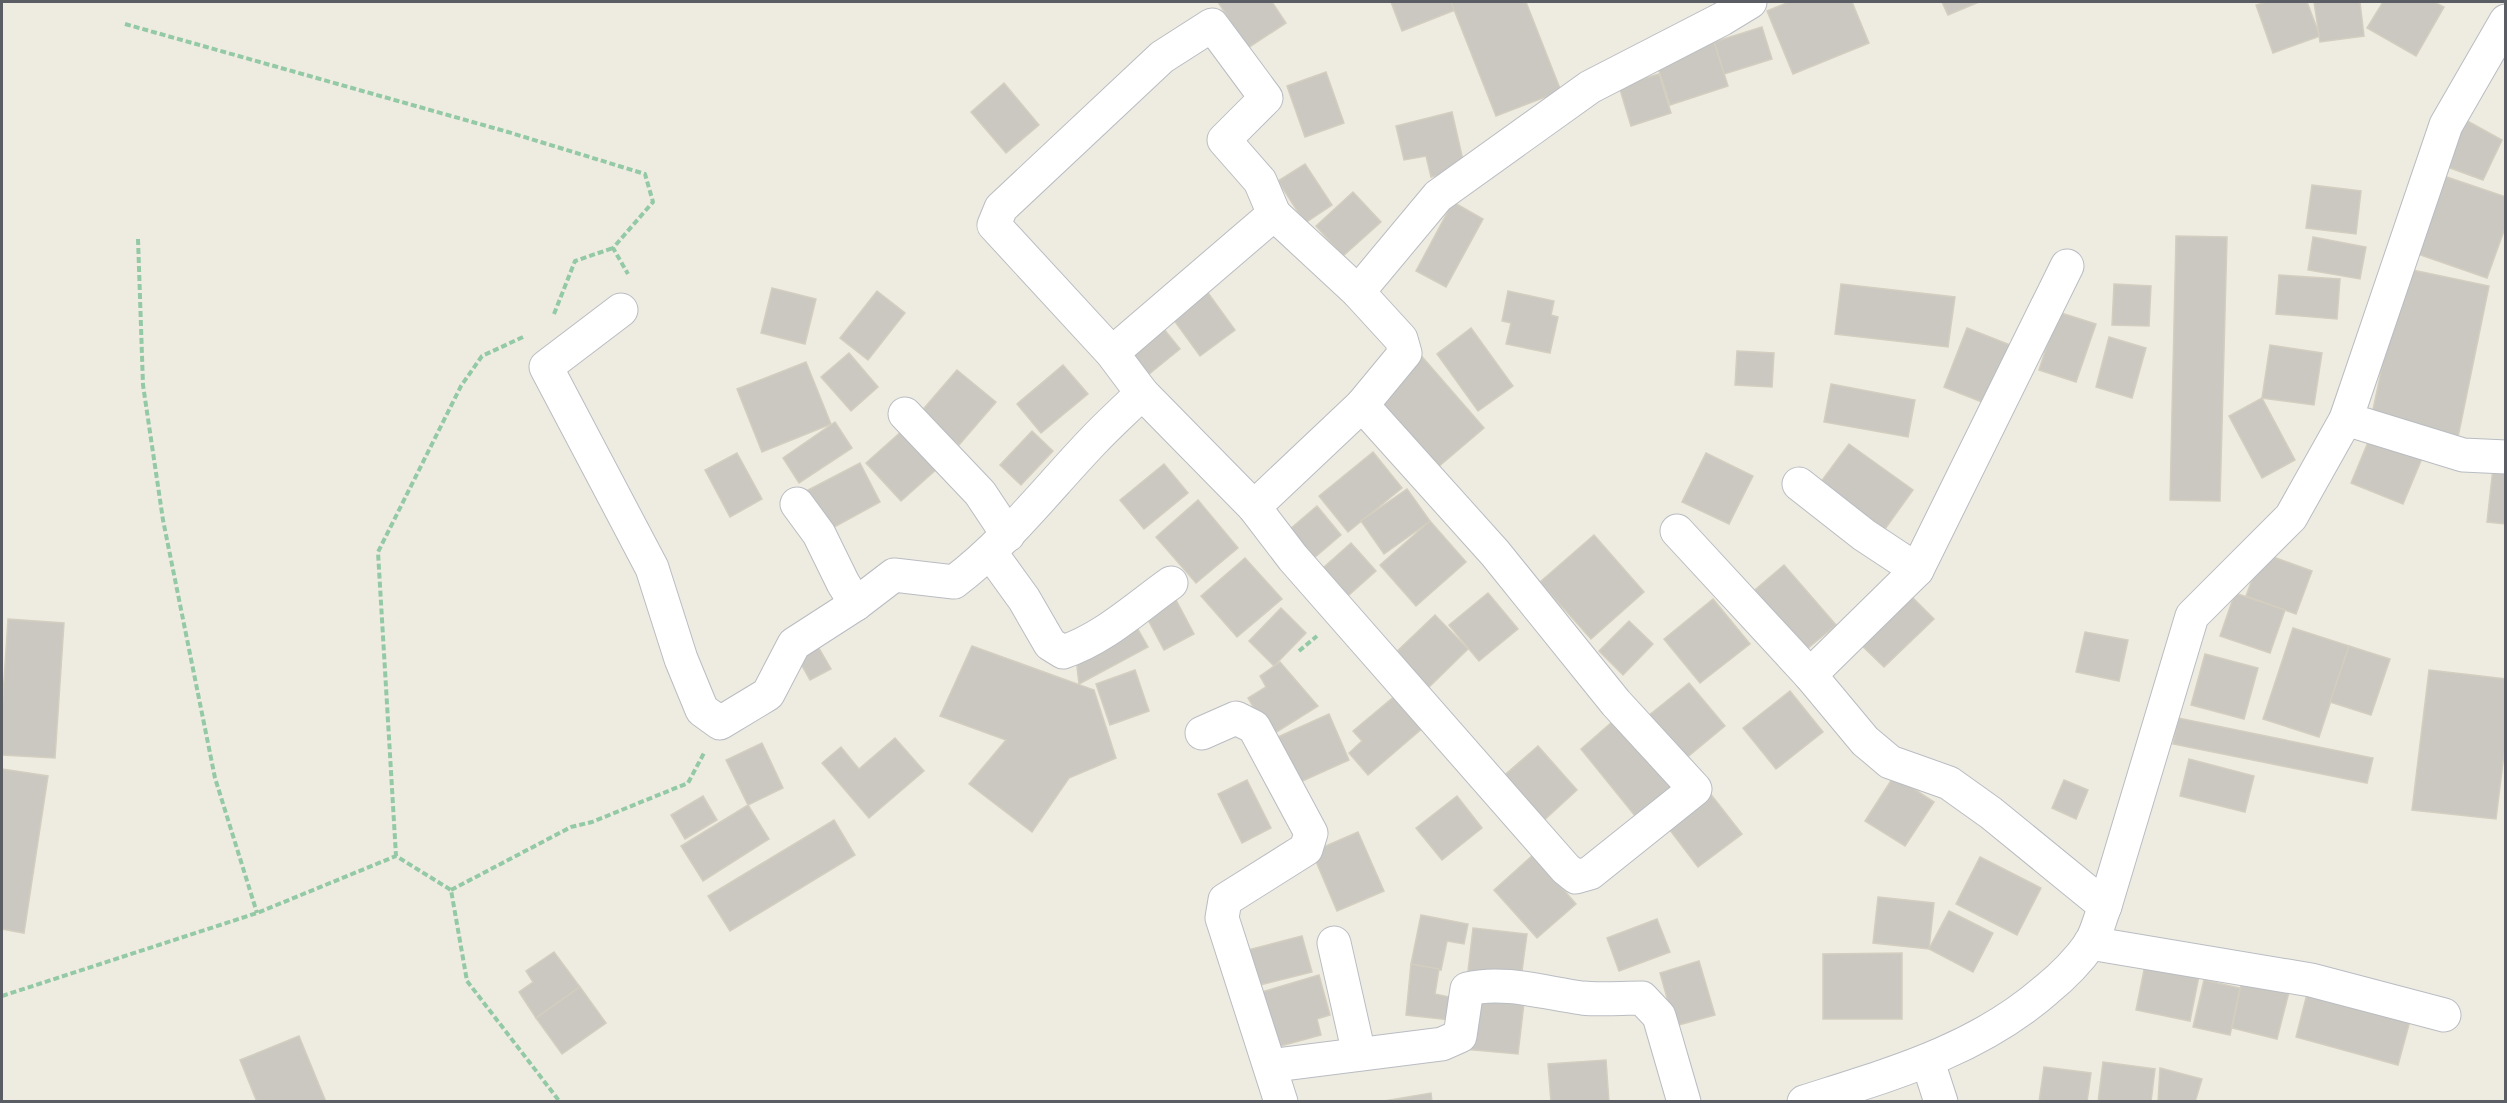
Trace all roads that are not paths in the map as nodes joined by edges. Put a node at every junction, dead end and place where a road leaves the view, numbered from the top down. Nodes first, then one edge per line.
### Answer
1 (1750, 2) edge
2 (2505, 21) edge
3 (1274, 214) junction
4 (2067, 266) dead end
5 (1358, 292) junction
6 (621, 310) road end
7 (1112, 353) junction
8 (1142, 393) junction
9 (1362, 405) junction
10 (904, 414) dead end
11 (2346, 418) junction
12 (2505, 458) edge
13 (1799, 484) dead end
14 (796, 504) dead end
15 (1254, 507) junction
16 (1677, 531) dead end
17 (999, 544) junction
18 (1917, 570) junction
19 (1171, 583) dead end
20 (856, 604) junction
21 (1810, 675) junction
22 (1202, 733) dead end
23 (2105, 906) junction
24 (1334, 943) dead end
25 (2091, 943) junction
26 (2444, 1015) dead end
27 (1359, 1054) junction
28 (1928, 1062) junction
29 (1271, 1067) junction
30 (1281, 1101) edge
31 (1684, 1101) edge
32 (1804, 1101) edge
33 (1941, 1101) edge

1 - 5 street
2 - 11 street
3 - 5 street
3 - 7 street
3 - 7 street
4 - 18 street
5 - 9 street
6 - 20 street
7 - 8 street
8 - 15 street
8 - 17 street
9 - 15 street
9 - 15 street
10 - 17 street
11 - 12 street
11 - 23 street
13 - 18 street
14 - 20 street
16 - 21 street
17 - 19 street
17 - 20 street
18 - 21 street
21 - 23 street
22 - 29 street
23 - 25 street
24 - 27 street
25 - 26 street
25 - 28 street
27 - 29 street
27 - 31 street
28 - 32 street
28 - 33 street
29 - 30 street

